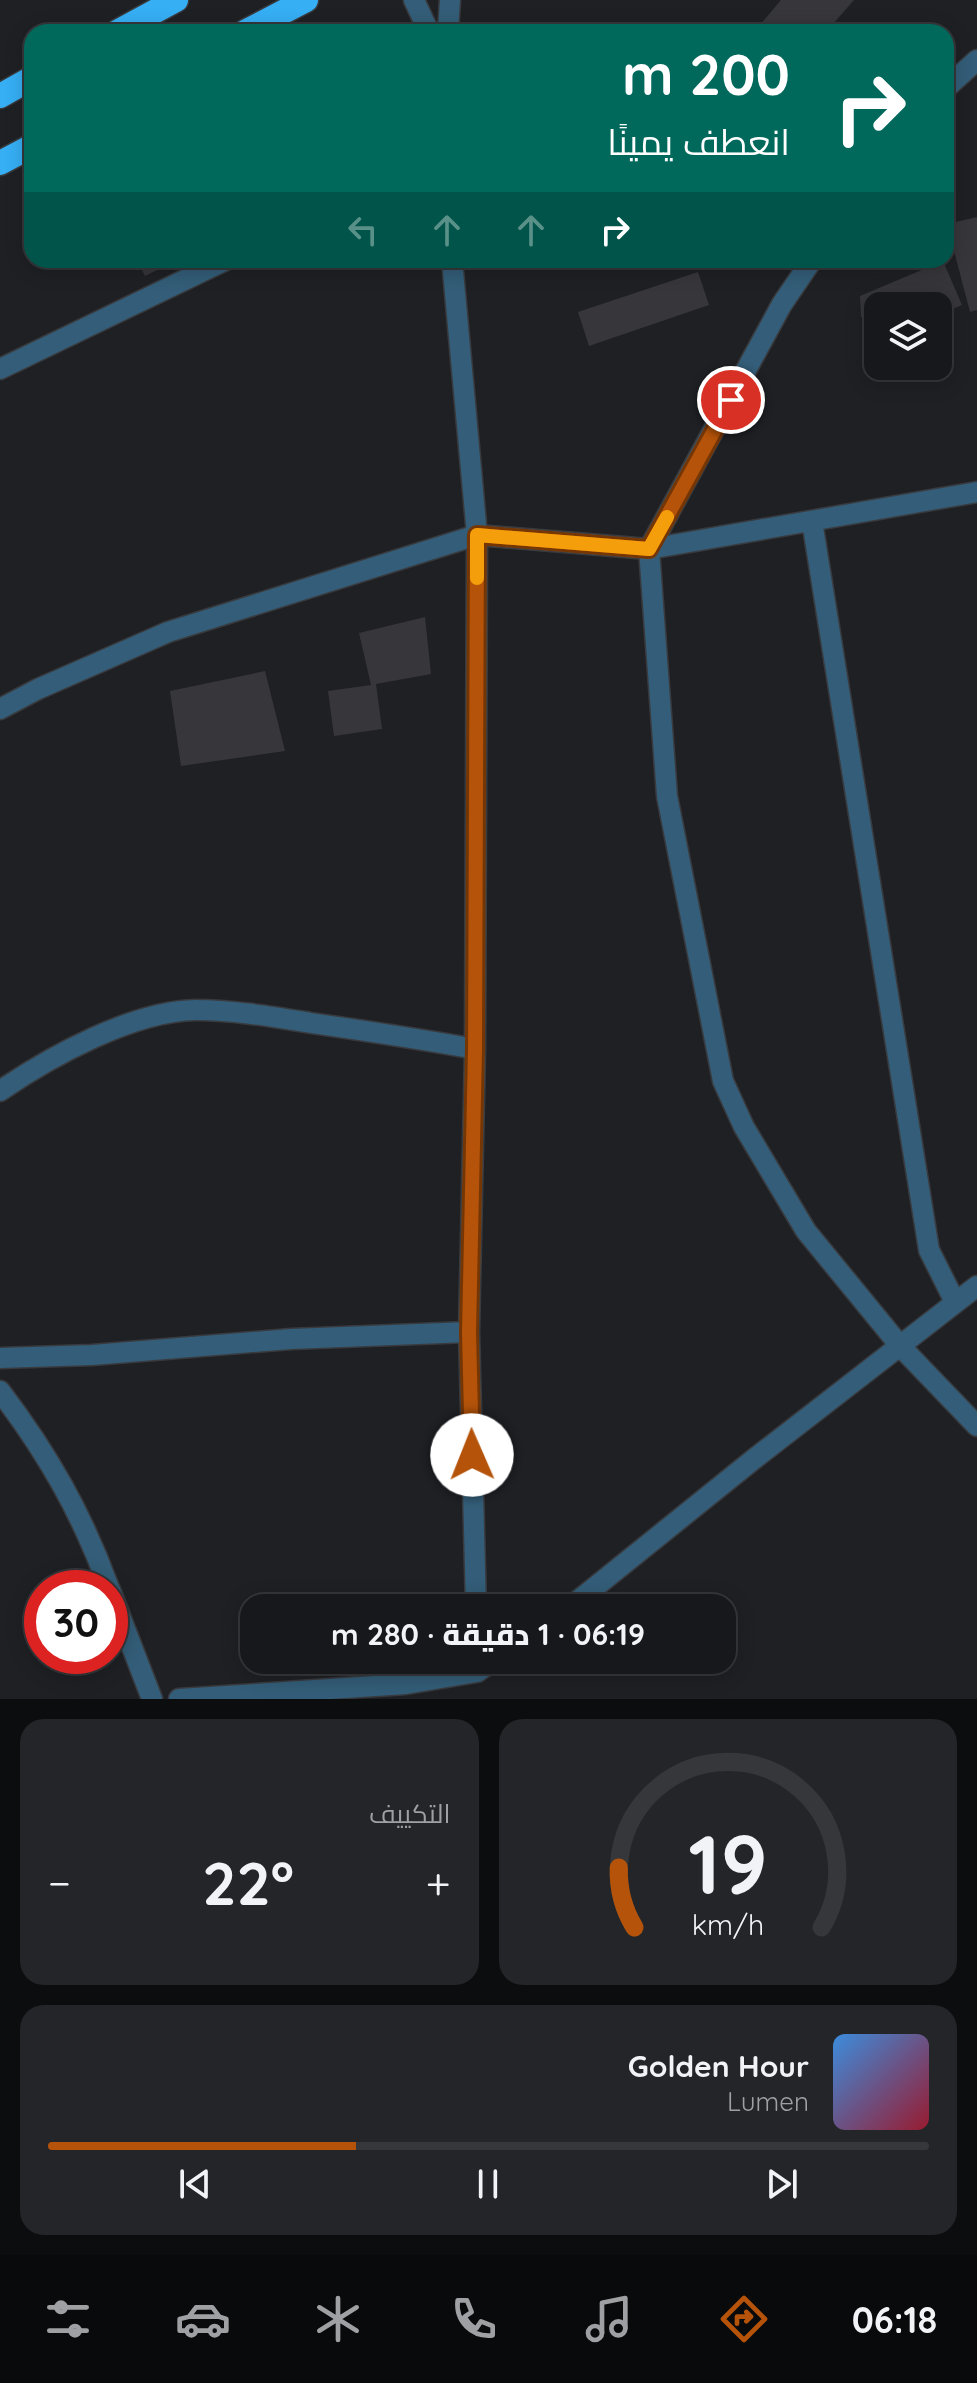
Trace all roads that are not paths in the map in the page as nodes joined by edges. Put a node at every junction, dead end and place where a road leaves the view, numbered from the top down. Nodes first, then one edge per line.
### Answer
1 (176, 0) edge
2 (306, 0) edge
3 (414, 0) edge
4 (450, 0) edge
5 (132, 24) edge
6 (260, 24) edge
7 (425, 24) edge
8 (448, 24) edge
9 (977, 60) edge
10 (954, 81) edge
11 (24, 82) edge
12 (0, 96) edge
13 (24, 150) edge
14 (0, 163) edge
15 (209, 268) edge
16 (453, 268) edge
17 (807, 268) edge
18 (0, 369) edge
19 (977, 492) edge
20 (812, 521) junction
21 (477, 535) junction
22 (649, 549) junction
23 (0, 709) edge
24 (475, 1049) junction
25 (0, 1091) edge
26 (977, 1286) edge
27 (955, 1302) junction
28 (469, 1332) junction
29 (901, 1347) junction
30 (0, 1358) edge
31 (0, 1391) edge
32 (977, 1426) edge
33 (102, 1570) edge
34 (476, 1594) edge
35 (586, 1594) edge
36 (128, 1636) edge
37 (455, 1674) edge
38 (407, 1691) edge
39 (152, 1699) edge
40 (179, 1699) edge

1 - 5 highway
2 - 6 highway
3 - 7 street
4 - 8 street
9 - 10 street
11 - 12 highway
13 - 14 highway
15 - 18 street
16 - 21 street
17 - 22 street
19 - 20 street
20 - 22 street
20 - 27 street
21 - 22 street
21 - 23 street
21 - 24 street
22 - 29 street
24 - 25 street
24 - 28 street
26 - 27 street
27 - 29 street
28 - 30 street
28 - 34 street
29 - 32 street
29 - 35 street
31 - 33 street
36 - 39 street
37 - 38 street
38 - 40 street

